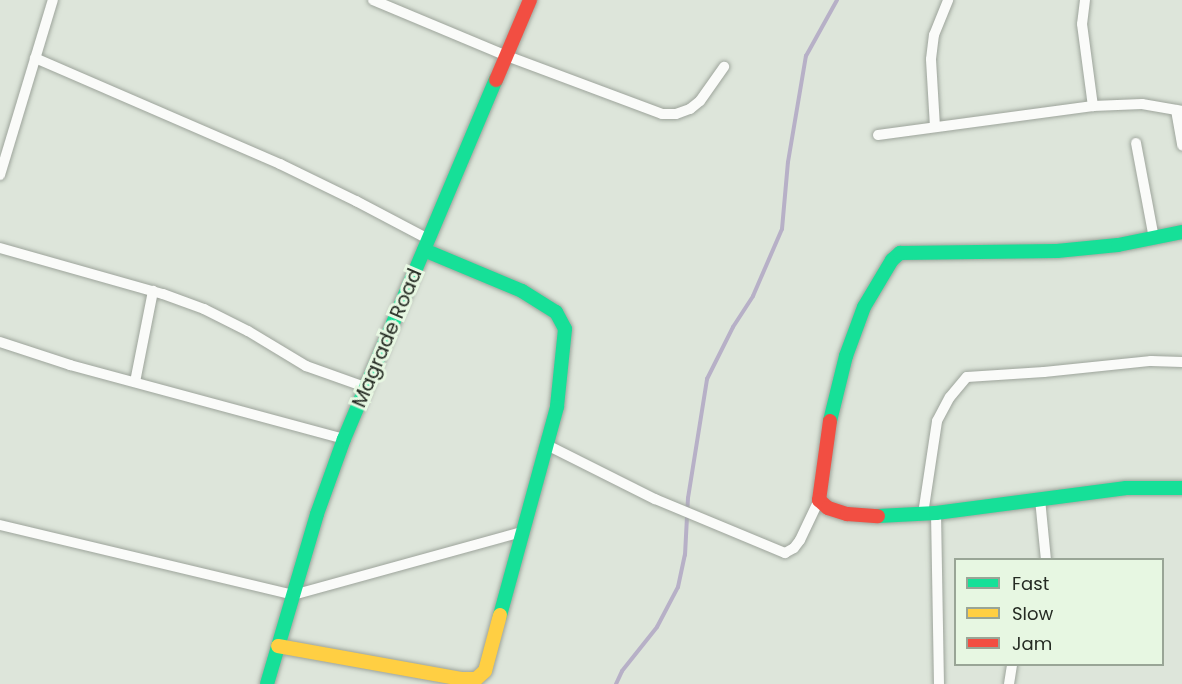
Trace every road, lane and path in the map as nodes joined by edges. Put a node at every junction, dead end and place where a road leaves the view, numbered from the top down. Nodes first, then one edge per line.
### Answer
1 (373, 0) edge
2 (530, 0) edge
3 (948, 0) edge
4 (1085, 0) edge
5 (49, 2) edge
6 (507, 56) junction
7 (35, 58) junction
8 (724, 67) dead end
9 (1093, 106) junction
10 (1179, 110) edge
11 (936, 127) junction
12 (878, 135) dead end
13 (1136, 143) dead end
14 (1182, 145) edge
15 (3, 150) edge
16 (0, 175) edge
17 (1182, 232) edge
18 (1154, 238) junction
19 (426, 245) junction
20 (0, 248) edge
21 (153, 291) junction
22 (0, 342) edge
23 (1182, 362) edge
24 (135, 381) junction
25 (365, 387) junction
26 (344, 439) junction
27 (547, 445) junction
28 (1182, 488) edge
29 (1040, 499) junction
30 (819, 500) junction
31 (930, 514) junction
32 (0, 525) edge
33 (522, 532) junction
34 (1046, 558) edge
35 (293, 595) junction
36 (278, 646) junction
37 (1011, 666) edge
38 (267, 684) edge
39 (939, 684) edge
40 (1009, 684) edge

1 - 6 street
2 - 6 street, Magrade Road
3 - 11 street
4 - 9 street
5 - 7 street
6 - 8 street
6 - 19 street, Magrade Road
7 - 15 street
7 - 19 street
9 - 10 street
9 - 11 street
10 - 14 street
11 - 12 street
13 - 18 street
15 - 16 street
17 - 18 street
18 - 30 street
19 - 25 street, Magrade Road
19 - 27 street
20 - 21 street
21 - 24 street
21 - 25 street
22 - 24 street
23 - 31 street
24 - 26 street
25 - 26 street, Magrade Road
26 - 35 street, Magrade Road
27 - 30 street
27 - 33 street
28 - 29 street
29 - 31 street
29 - 34 street
30 - 31 street
31 - 39 street
32 - 35 street
33 - 35 street
33 - 36 street
35 - 36 street, Magrade Road
36 - 38 street, Magrade Road
37 - 40 street

